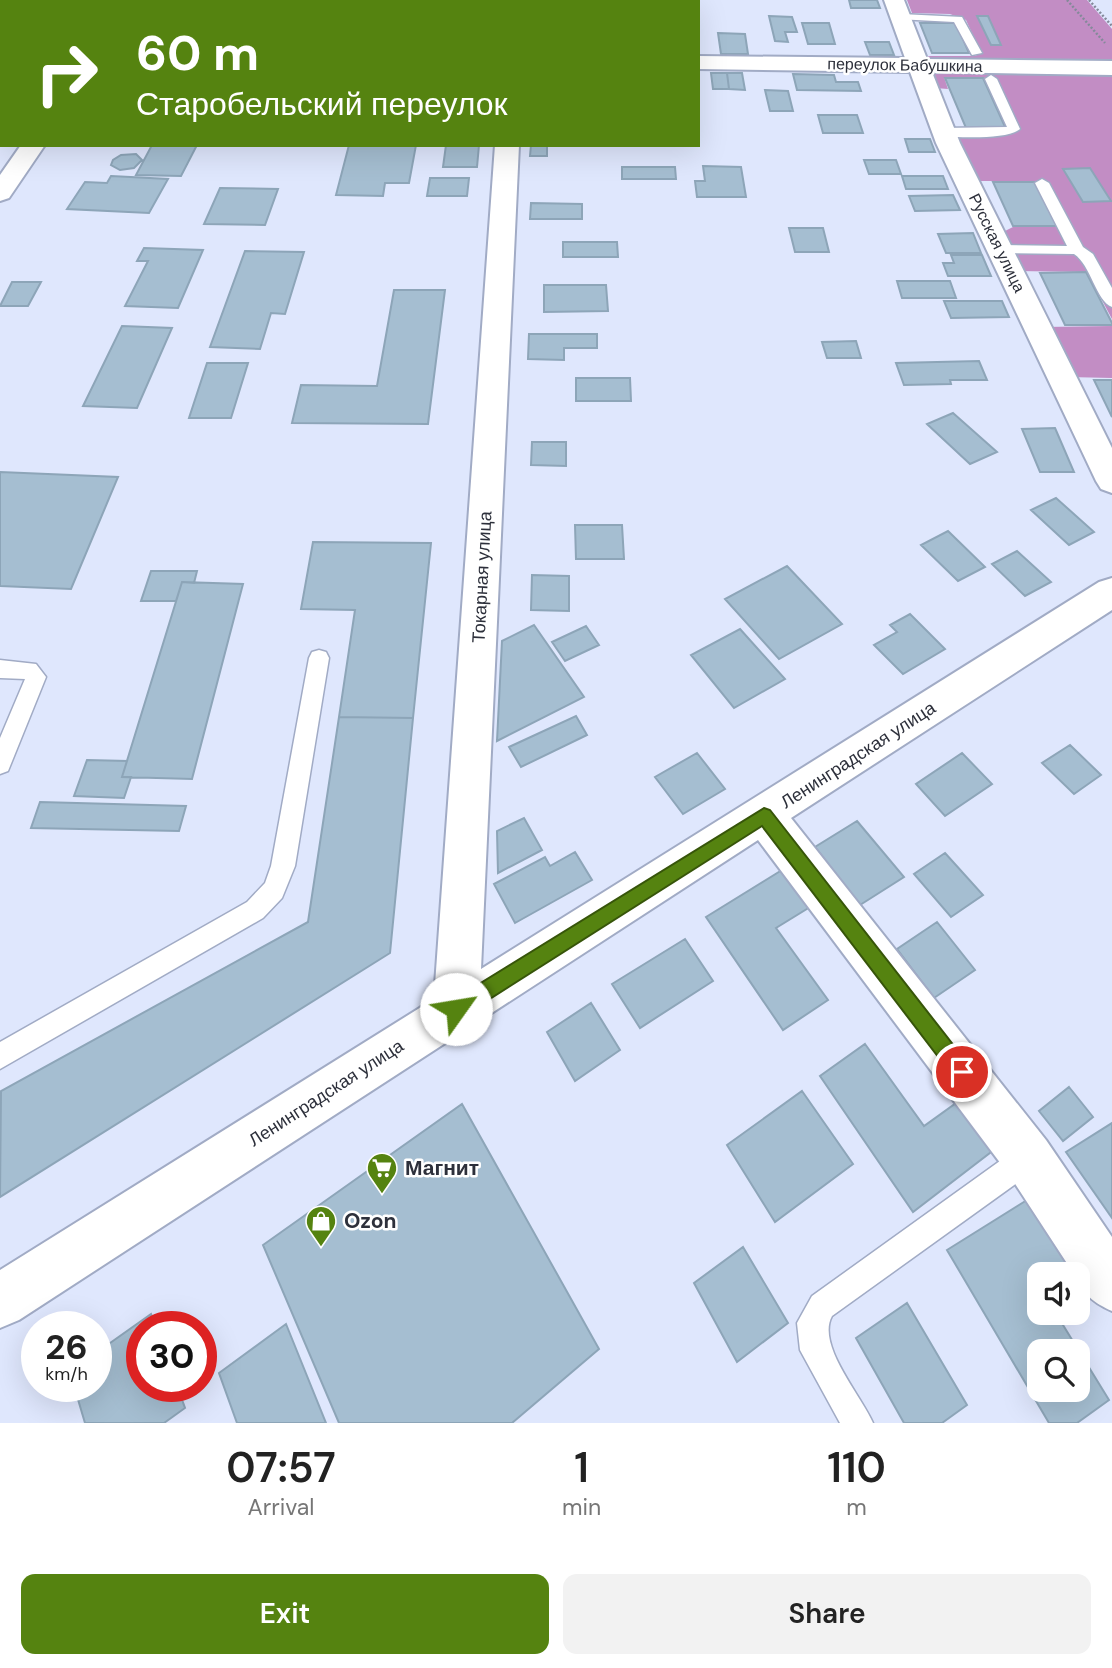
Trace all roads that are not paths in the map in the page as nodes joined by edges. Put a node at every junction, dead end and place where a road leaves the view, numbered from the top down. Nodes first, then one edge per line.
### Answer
1 (898, 9) edge
2 (976, 53) dead end
3 (700, 62) edge
4 (918, 66) junction
5 (1112, 68) edge
6 (991, 79) dead end
7 (943, 132) junction
8 (32, 147) edge
9 (507, 147) edge
10 (1042, 183) dead end
11 (0, 193) edge
12 (999, 249) junction
13 (1077, 250) junction
14 (1105, 276) edge
15 (1112, 302) edge
16 (1112, 481) edge
17 (1112, 592) edge
18 (319, 658) dead end
19 (0, 670) edge
20 (0, 764) edge
21 (764, 816) junction
22 (456, 1009) junction
23 (0, 1056) edge
24 (1028, 1158) junction
25 (1112, 1284) edge
26 (0, 1301) edge
27 (857, 1423) edge

1 - 2 lane
1 - 4 street, Русская улица
3 - 4 street, переулок Бабушкина
4 - 5 street, переулок Бабушкина
4 - 7 street, Русская улица
6 - 7 lane
7 - 12 street, Русская улица
8 - 11 street
9 - 22 street, Токарная улица
10 - 13 lane
12 - 13 lane
12 - 16 street, Русская улица
13 - 14 lane
14 - 15 lane
17 - 21 street, Ленинградская улица
18 - 23 lane
19 - 20 lane
21 - 22 street, Ленинградская улица
21 - 24 street
22 - 26 street, Ленинградская улица
24 - 25 street
24 - 27 lane

